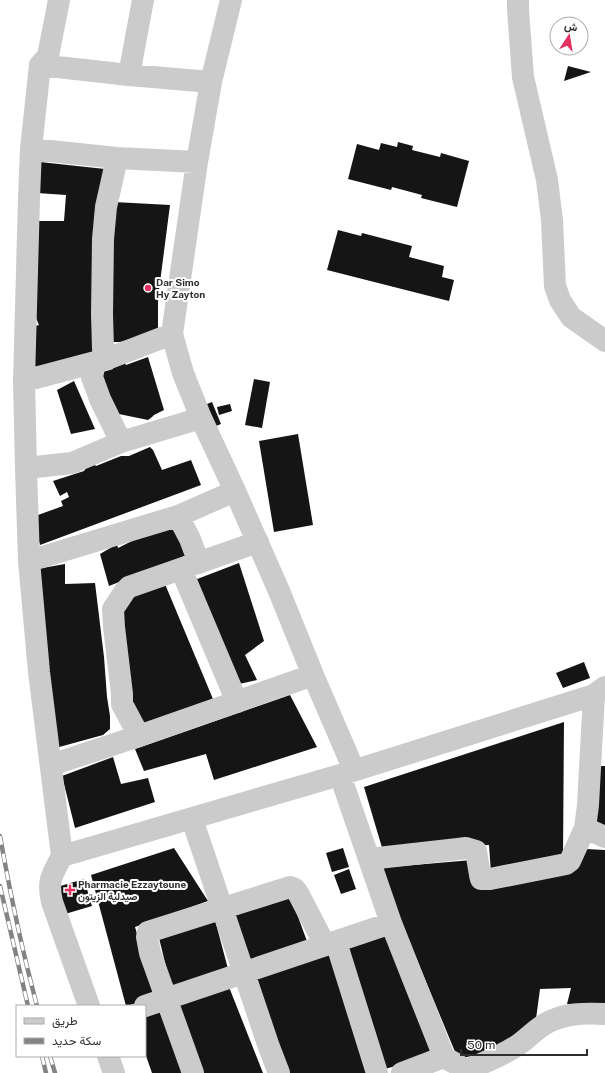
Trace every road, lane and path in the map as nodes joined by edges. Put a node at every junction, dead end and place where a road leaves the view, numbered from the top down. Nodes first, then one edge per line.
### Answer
1 (59, 0) edge
2 (143, 0) edge
3 (231, 0) edge
4 (518, 0) edge
5 (40, 64) junction
6 (129, 75) junction
7 (211, 82) junction
8 (31, 149) junction
9 (117, 158) junction
10 (197, 162) junction
11 (172, 334) junction
12 (605, 341) edge
13 (101, 360) junction
14 (24, 381) junction
15 (201, 418) junction
16 (121, 442) junction
17 (26, 468) junction
18 (235, 491) junction
19 (178, 516) junction
20 (258, 542) junction
21 (29, 561) junction
22 (190, 566) junction
23 (313, 675) junction
24 (600, 691) edge
25 (237, 702) junction
26 (139, 736) junction
27 (51, 765) junction
28 (347, 772) junction
29 (192, 819) junction
30 (585, 828) junction
31 (605, 837) edge
32 (62, 856) junction
33 (369, 859) junction
34 (222, 910) junction
35 (391, 923) junction
36 (330, 944) junction
37 (243, 973) junction
38 (167, 998) junction
39 (89, 1005) edge
40 (146, 1006) edge
41 (605, 1014) edge
42 (108, 1057) edge
43 (444, 1057) junction
44 (466, 1072) edge
45 (114, 1073) edge
46 (193, 1073) edge
47 (279, 1073) edge
48 (377, 1073) edge
49 (402, 1073) edge

1 - 5 street
2 - 6 street
3 - 7 street
4 - 12 street
5 - 6 street
5 - 8 street
6 - 7 street
7 - 10 street
8 - 9 street
8 - 14 street
9 - 10 street
9 - 13 street
10 - 11 street
11 - 13 street
11 - 15 street
13 - 14 street
13 - 16 street
14 - 17 street
15 - 16 street
15 - 18 street
16 - 17 street
17 - 21 street
18 - 19 street
18 - 20 street
19 - 21 street
19 - 22 street
20 - 22 street
20 - 23 street
21 - 27 street
22 - 25 street
22 - 26 street
23 - 25 street
23 - 28 street
24 - 28 street
24 - 30 street
25 - 26 street
26 - 27 street
27 - 32 street
28 - 29 street
28 - 33 street
29 - 32 street
29 - 34 street
30 - 31 street
30 - 33 street
32 - 39 street
33 - 35 street
34 - 36 street
34 - 37 street
34 - 38 street
35 - 36 street
35 - 43 street
36 - 37 street
36 - 48 street
37 - 38 street
37 - 47 street
38 - 40 street
38 - 46 street
41 - 44 street
42 - 45 street
43 - 44 street
43 - 49 street

